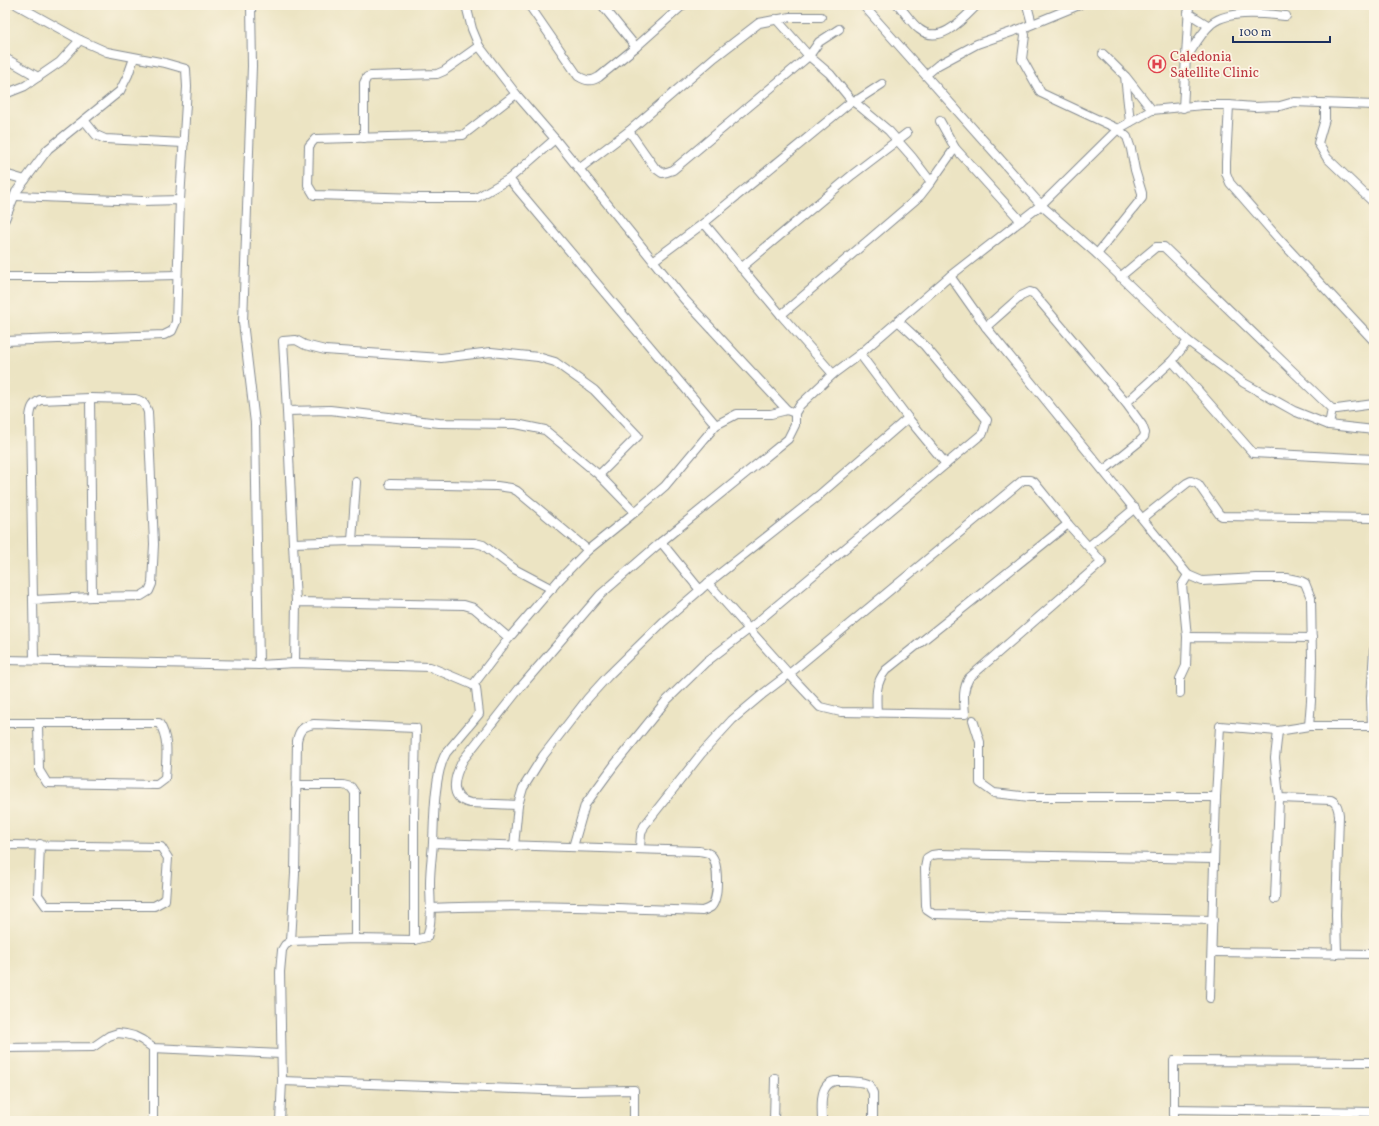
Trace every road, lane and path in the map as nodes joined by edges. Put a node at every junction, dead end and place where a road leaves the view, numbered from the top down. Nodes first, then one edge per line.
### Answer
1 (17, 5) edge
2 (35, 5) edge
3 (251, 5) edge
4 (466, 5) edge
5 (529, 5) edge
6 (602, 5) edge
7 (682, 5) edge
8 (863, 5) edge
9 (898, 5) edge
10 (977, 5) edge
11 (1027, 5) edge
12 (1078, 5) edge
13 (1189, 9) edge
14 (1258, 9) edge
15 (31, 13) junction
16 (1286, 16) dead end
17 (821, 17) dead end
18 (776, 19) junction
19 (1032, 24) junction
20 (1209, 26) junction
21 (1023, 28) junction
22 (839, 30) dead end
23 (80, 40) junction
24 (480, 46) junction
25 (636, 46) junction
26 (1103, 54) dead end
27 (809, 56) junction
28 (5, 58) edge
29 (134, 58) junction
30 (1186, 58) junction
31 (926, 75) junction
32 (1125, 76) junction
33 (38, 77) junction
34 (882, 84) dead end
35 (5, 94) edge
36 (516, 94) junction
37 (852, 101) junction
38 (1325, 104) junction
39 (1229, 105) junction
40 (1374, 105) edge
41 (1183, 108) junction
42 (1152, 110) junction
43 (84, 120) junction
44 (940, 121) dead end
45 (1130, 122) junction
46 (1118, 129) junction
47 (629, 131) junction
48 (907, 133) dead end
49 (364, 138) junction
50 (555, 139) junction
51 (898, 141) junction
52 (184, 143) junction
53 (955, 148) junction
54 (579, 169) junction
55 (5, 174) edge
56 (509, 179) junction
57 (25, 180) junction
58 (931, 182) junction
59 (16, 196) junction
60 (180, 200) junction
61 (1374, 203) edge
62 (1041, 205) junction
63 (5, 219) edge
64 (1021, 221) junction
65 (704, 223) junction
66 (1097, 254) junction
67 (654, 261) junction
68 (741, 268) junction
69 (177, 275) junction
70 (950, 276) junction
71 (5, 277) edge
72 (1120, 277) junction
73 (781, 315) junction
74 (898, 321) junction
75 (986, 327) junction
76 (5, 341) edge
77 (1188, 341) junction
78 (1374, 341) edge
79 (860, 354) junction
80 (1172, 361) junction
81 (833, 374) junction
82 (90, 398) junction
83 (1126, 403) junction
84 (1374, 404) edge
85 (1332, 409) junction
86 (787, 410) junction
87 (287, 411) junction
88 (795, 413) junction
89 (908, 418) junction
90 (716, 425) junction
91 (1329, 425) junction
92 (1374, 430) edge
93 (1374, 459) edge
94 (946, 464) junction
95 (1104, 470) junction
96 (599, 475) junction
97 (356, 482) dead end
98 (390, 484) dead end
99 (1135, 508) junction
100 (635, 512) junction
101 (1143, 518) junction
102 (1374, 518) edge
103 (1068, 524) junction
104 (352, 541) junction
105 (661, 542) junction
106 (294, 543) junction
107 (1088, 546) junction
108 (588, 550) junction
109 (1188, 575) junction
110 (708, 583) junction
111 (552, 590) junction
112 (700, 590) junction
113 (92, 597) junction
114 (33, 600) junction
115 (296, 602) junction
116 (749, 629) junction
117 (510, 638) junction
118 (1187, 638) junction
119 (1312, 638) junction
120 (1374, 650) edge
121 (5, 660) edge
122 (34, 660) junction
123 (295, 663) junction
124 (259, 664) junction
125 (789, 674) junction
126 (473, 685) junction
127 (1180, 693) dead end
128 (1373, 698) edge
129 (877, 713) junction
130 (973, 720) dead end
131 (5, 723) edge
132 (38, 724) junction
133 (1309, 726) junction
134 (1373, 726) edge
135 (1278, 731) junction
136 (296, 785) junction
137 (1216, 797) junction
138 (1280, 798) junction
139 (518, 805) junction
140 (433, 843) junction
141 (40, 844) junction
142 (5, 845) edge
143 (514, 846) junction
144 (573, 847) junction
145 (640, 848) junction
146 (1214, 858) junction
147 (1275, 899) dead end
148 (430, 908) junction
149 (1212, 920) junction
150 (355, 939) junction
151 (414, 940) junction
152 (291, 941) junction
153 (1212, 952) junction
154 (1337, 954) junction
155 (1374, 954) edge
156 (1210, 998) dead end
157 (5, 1048) edge
158 (153, 1048) junction
159 (281, 1054) junction
160 (1374, 1062) edge
161 (775, 1078) dead end
162 (282, 1081) junction
163 (1174, 1109) junction
164 (1374, 1112) edge
165 (154, 1121) edge
166 (280, 1121) edge
167 (634, 1121) edge
168 (774, 1121) edge
169 (822, 1121) edge
170 (873, 1121) edge
171 (1174, 1121) edge

1 - 15 street
2 - 15 street
3 - 124 street
4 - 24 street
5 - 25 street
6 - 25 street
7 - 25 street
8 - 31 street
9 - 10 street
11 - 19 street
12 - 19 street
13 - 20 street
13 - 30 street
14 - 16 street
14 - 20 street
15 - 23 street
17 - 18 street
18 - 27 street
18 - 47 street
19 - 21 street
20 - 30 street
21 - 31 street
21 - 46 street
22 - 27 street
23 - 29 street
23 - 33 street
24 - 36 street
24 - 49 street
26 - 32 street
27 - 37 street
27 - 47 street
28 - 33 street
29 - 43 street
29 - 52 street
30 - 41 street
31 - 62 street
32 - 42 street
32 - 45 street
33 - 35 street
34 - 37 street
36 - 49 street
36 - 50 street
37 - 51 street
37 - 65 street
38 - 39 street
38 - 40 street
38 - 61 street
39 - 41 street
39 - 78 street
41 - 42 street
42 - 45 street
43 - 52 street
43 - 57 street
44 - 53 street
45 - 46 street
46 - 62 street
46 - 66 street
47 - 54 street
48 - 51 street
49 - 56 street
50 - 54 street
50 - 56 street
51 - 58 street
51 - 68 street
52 - 60 street
53 - 58 street
53 - 64 street
54 - 67 street
55 - 57 street
56 - 90 street
57 - 59 street
58 - 73 street
59 - 60 street
59 - 63 street
60 - 69 street
62 - 64 street
62 - 66 street
64 - 70 street
65 - 67 street
65 - 68 street
66 - 72 street
67 - 86 street
68 - 73 street
69 - 71 street
69 - 76 street
70 - 74 street
70 - 75 street
72 - 77 street
72 - 85 street
73 - 81 street
74 - 79 street
74 - 94 street
75 - 83 street
75 - 95 street
77 - 80 street
77 - 91 street
79 - 81 street
79 - 89 street
80 - 83 street
80 - 93 street
81 - 88 street
82 - 113 street
82 - 113 street
82 - 114 street
83 - 95 street
84 - 85 street
85 - 91 street
86 - 88 street
86 - 90 street
87 - 96 street
87 - 96 street
87 - 106 street
88 - 105 street
89 - 94 street
89 - 110 street
90 - 100 street
91 - 92 street
94 - 116 street
95 - 99 street
96 - 100 street
97 - 104 street
98 - 108 street
99 - 101 street
99 - 107 street
100 - 108 street
101 - 102 street
101 - 109 street
103 - 107 street
103 - 125 street
103 - 129 street
104 - 106 street
104 - 111 street
105 - 112 street
105 - 139 street
106 - 115 street
107 - 129 street
108 - 111 street
109 - 118 street
109 - 119 street
110 - 112 street
110 - 116 street
111 - 117 street
112 - 139 street
113 - 114 street
114 - 122 street
115 - 117 street
115 - 123 street
116 - 125 street
116 - 144 street
117 - 126 street
118 - 119 street
118 - 127 street
119 - 133 street
120 - 128 street
121 - 122 street
122 - 124 street
123 - 124 street
123 - 126 street
125 - 129 street
125 - 145 street
126 - 140 street
128 - 134 street
130 - 137 street
131 - 132 street
132 - 132 street
133 - 134 street
133 - 135 street
135 - 137 street
135 - 138 street
136 - 150 street
136 - 151 street
136 - 152 street
137 - 146 street
138 - 147 street
138 - 154 street
139 - 143 street
140 - 143 street
140 - 148 street
141 - 141 street
141 - 142 street
143 - 144 street
144 - 145 street
145 - 148 street
146 - 149 street
146 - 149 street
148 - 151 street
149 - 153 street
150 - 151 street
150 - 152 street
152 - 159 street
153 - 154 street
153 - 156 street
154 - 155 street
157 - 158 street
158 - 159 street
158 - 165 street
159 - 162 street
160 - 163 street
161 - 168 street
162 - 166 street
162 - 167 street
163 - 164 street
163 - 171 street
169 - 170 street

